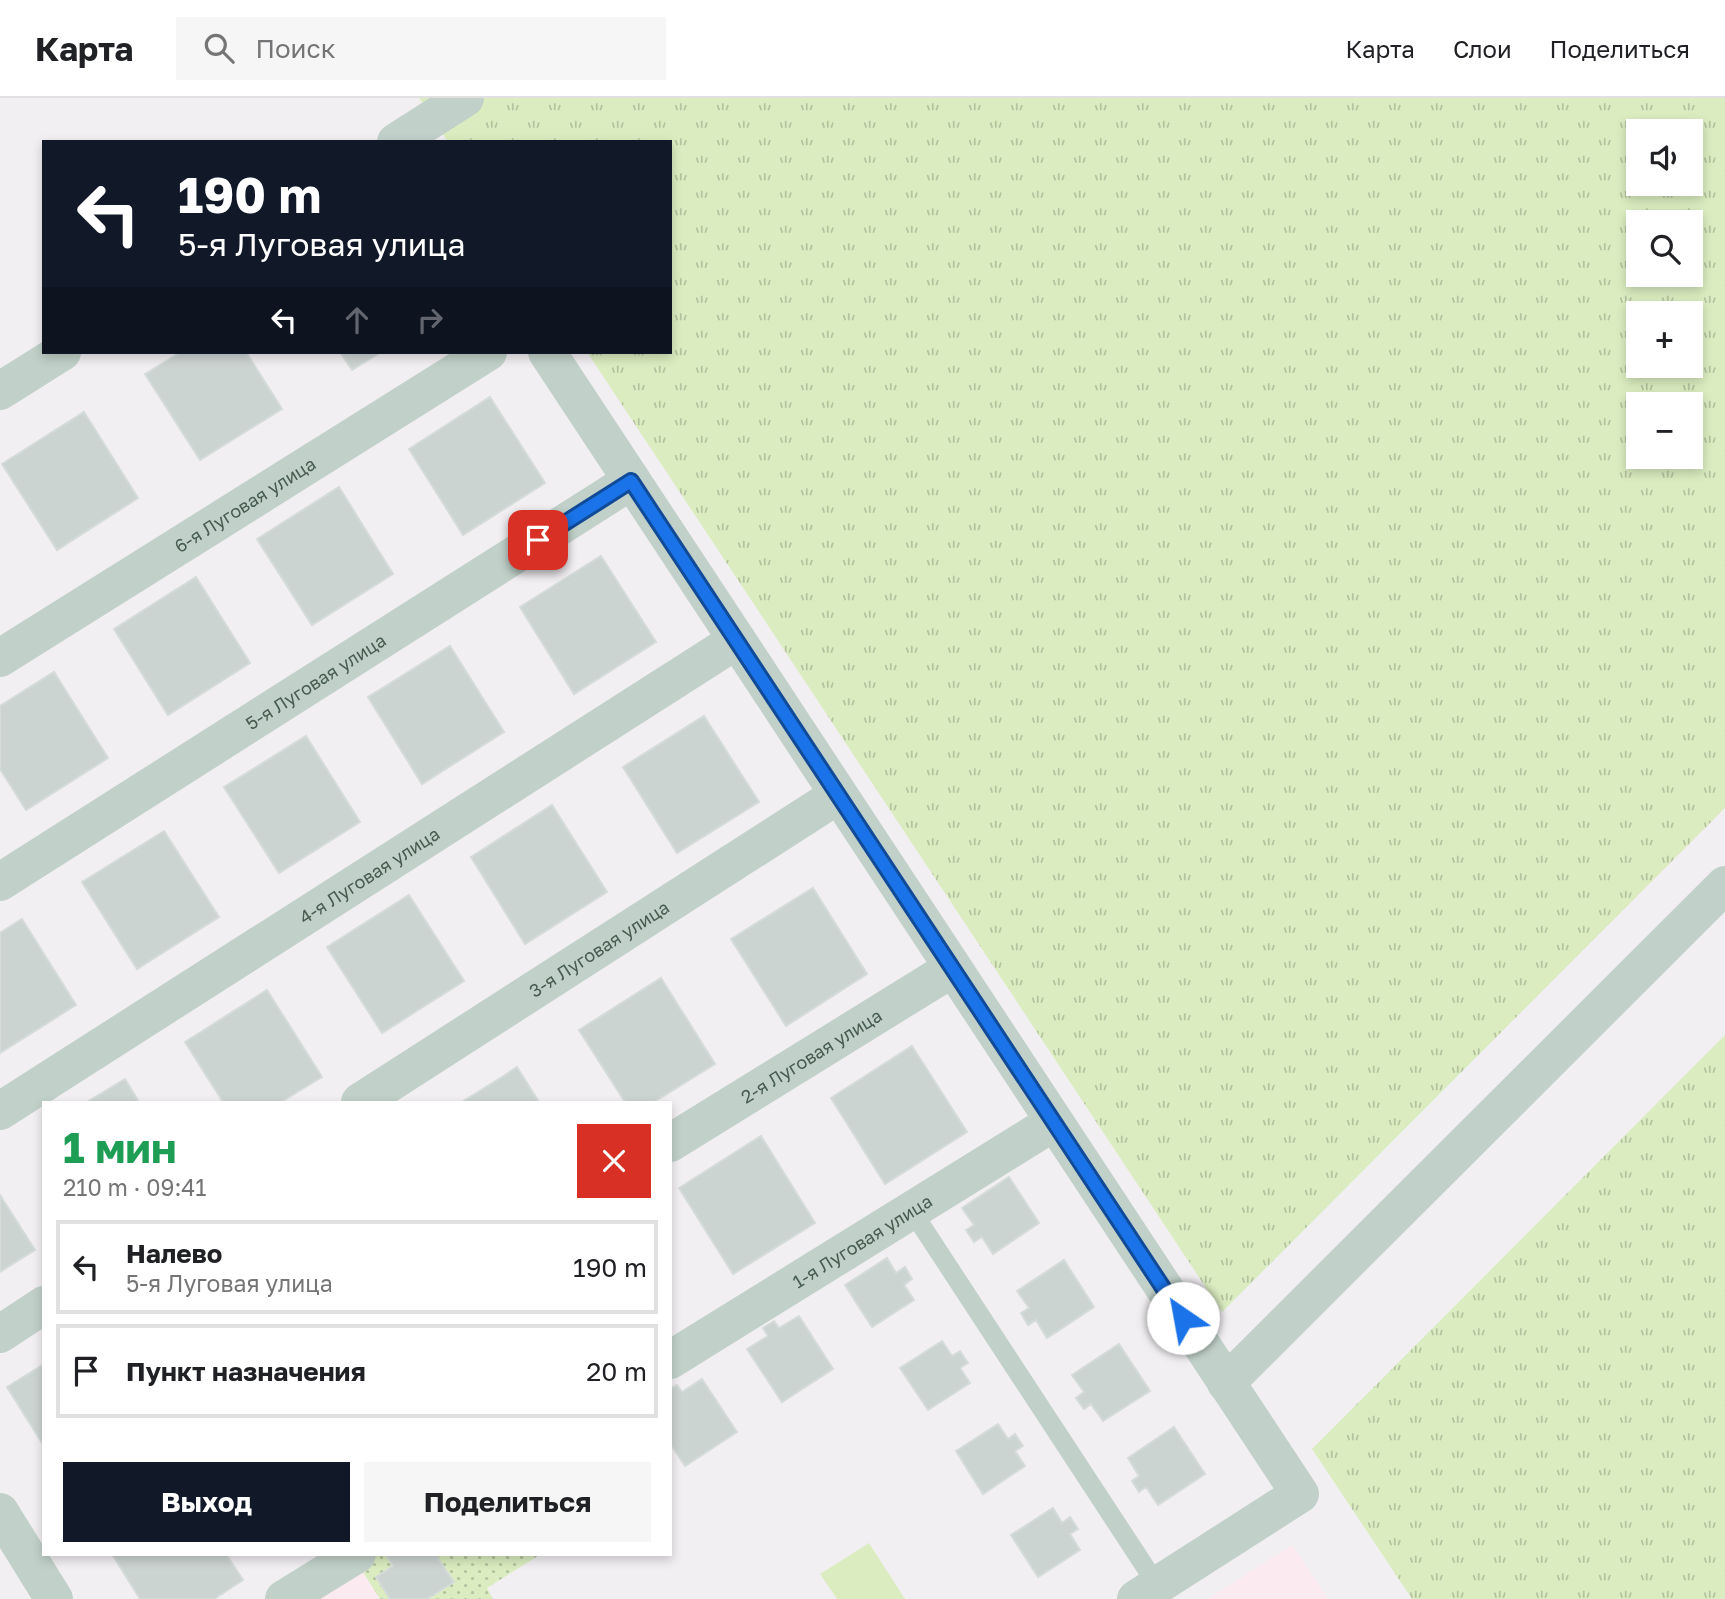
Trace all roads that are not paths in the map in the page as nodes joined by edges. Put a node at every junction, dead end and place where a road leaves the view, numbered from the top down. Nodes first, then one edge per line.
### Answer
1 (465, 98) edge
2 (401, 140) edge
3 (59, 354) edge
4 (485, 354) edge
5 (548, 354) edge
6 (0, 391) edge
7 (631, 481) junction
8 (737, 640) junction
9 (0, 658) edge
10 (838, 795) junction
11 (0, 882) edge
12 (1725, 885) edge
13 (953, 968) junction
14 (362, 1101) edge
15 (0, 1111) edge
16 (1054, 1122) junction
17 (672, 1142) edge
18 (912, 1211) junction
19 (42, 1307) edge
20 (0, 1334) edge
21 (672, 1359) edge
22 (1226, 1383) junction
23 (0, 1512) edge
24 (32, 1538) edge
25 (354, 1556) edge
26 (1147, 1592) edge
27 (54, 1599) edge
28 (284, 1599) edge

1 - 2 street
3 - 6 street
4 - 9 street, 6-я Луговая улица
5 - 7 street
7 - 8 street
7 - 11 street, 5-я Луговая улица
8 - 10 street
8 - 15 street, 4-я Луговая улица
10 - 13 street
10 - 14 street, 3-я Луговая улица
12 - 22 street
13 - 16 street
13 - 17 street, 2-я Луговая улица
16 - 18 street, 1-я Луговая улица
16 - 22 street
18 - 21 street, 1-я Луговая улица
18 - 26 lane
19 - 20 street
22 - 26 street
23 - 24 street
24 - 27 street
25 - 28 street

